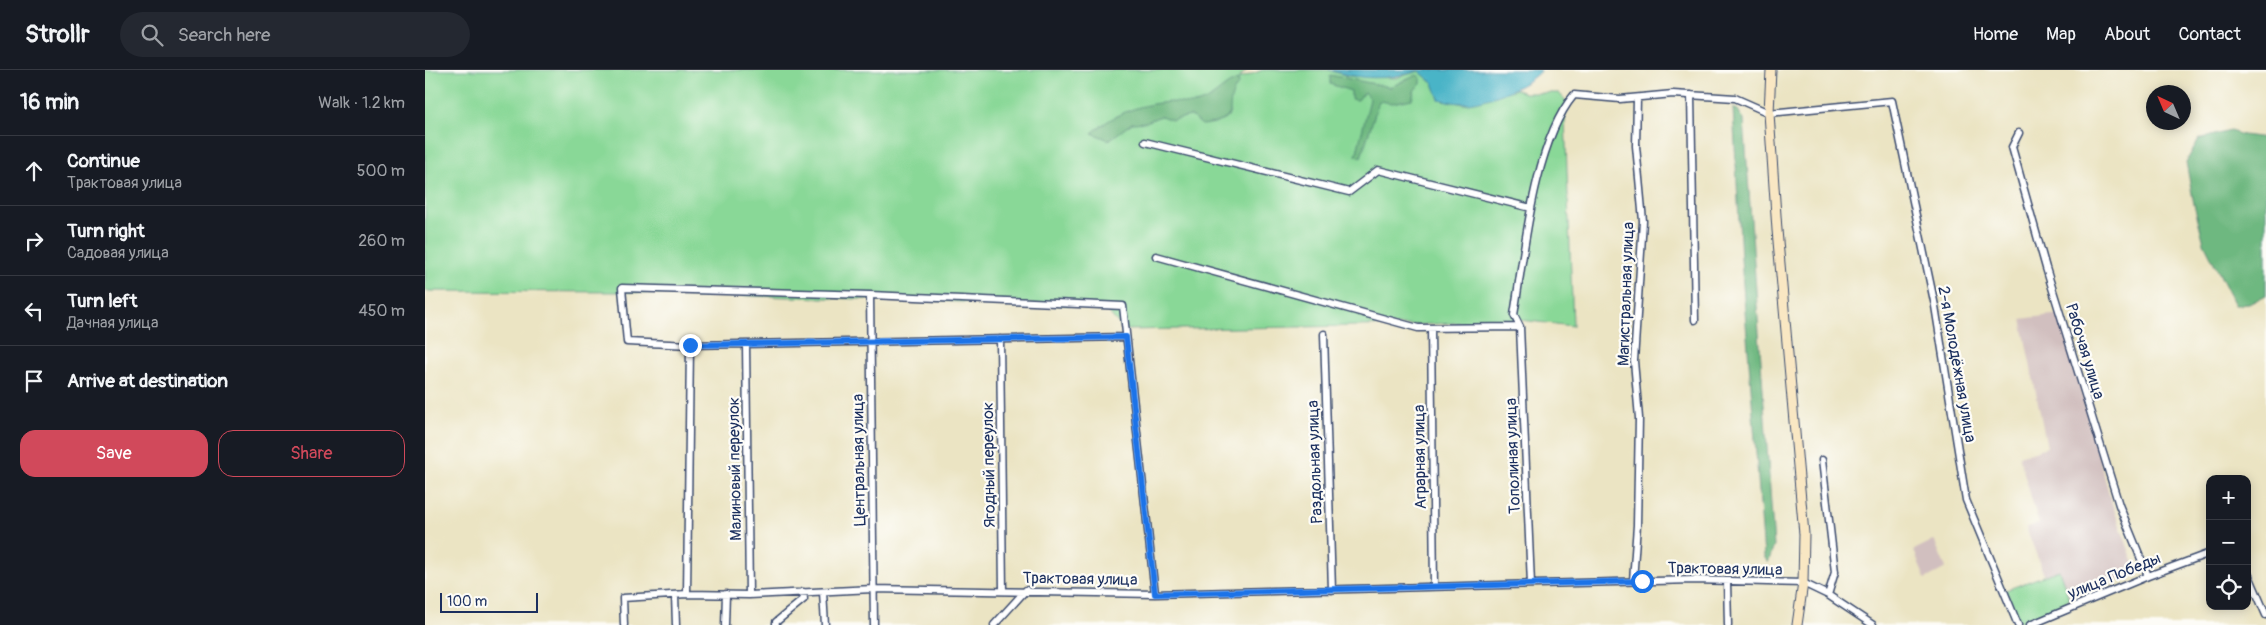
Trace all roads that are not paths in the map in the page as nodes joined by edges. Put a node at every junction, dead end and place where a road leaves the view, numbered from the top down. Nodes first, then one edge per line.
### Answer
1 (1771, 70) edge
2 (1691, 95) junction
3 (1637, 98) junction
4 (1769, 113) junction
5 (2019, 133) dead end
6 (1145, 142) dead end
7 (1531, 208) junction
8 (1156, 256) dead end
9 (870, 295) junction
10 (1695, 320) dead end
11 (1521, 327) junction
12 (1431, 328) junction
13 (1324, 334) dead end
14 (1126, 337) junction
15 (1000, 339) junction
16 (869, 341) junction
17 (746, 344) junction
18 (690, 345) junction
19 (1822, 460) dead end
20 (2206, 554) edge
21 (2147, 576) junction
22 (2251, 579) edge
23 (1633, 581) junction
24 (1727, 581) junction
25 (1803, 583) junction
26 (1531, 584) junction
27 (1434, 586) junction
28 (873, 589) junction
29 (1026, 590) junction
30 (1332, 590) junction
31 (1003, 591) junction
32 (803, 592) junction
33 (823, 592) junction
34 (687, 594) junction
35 (726, 594) junction
36 (749, 594) junction
37 (1155, 594) junction
38 (675, 595) junction
39 (1828, 595) junction
40 (2266, 615) edge
41 (624, 625) edge
42 (676, 625) edge
43 (725, 625) edge
44 (776, 625) edge
45 (825, 625) edge
46 (874, 625) edge
47 (994, 625) edge
48 (1728, 625) edge
49 (1797, 625) edge
50 (1873, 625) edge
51 (2018, 625) edge
52 (2030, 625) edge

1 - 4 main road
2 - 3 street
2 - 4 street
2 - 10 street
3 - 7 street, Тополиная улица
3 - 23 street, Магистральная улица
4 - 25 main road
4 - 51 street, 2-я Молодёжная улица
5 - 21 street, Рабочая улица
6 - 7 street
7 - 11 street, Тополиная улица
8 - 12 street
9 - 14 street
9 - 16 street, Центральная улица
9 - 18 street
11 - 12 street
11 - 26 street, Тополиная улица
12 - 27 street, Аграрная улица
13 - 30 street, Раздольная улица
14 - 15 street
14 - 37 street
15 - 16 street
15 - 31 street, Ягодный переулок
16 - 17 street
16 - 28 street, Центральная улица
17 - 18 street
17 - 36 street, Малиновый переулок
18 - 34 street
19 - 39 street
20 - 21 street, улица Победы
21 - 52 street, улица Победы
22 - 40 street
23 - 24 street, Трактовая улица
23 - 26 street, Трактовая улица
24 - 25 street, Трактовая улица
24 - 48 street
25 - 39 street
25 - 49 main road
26 - 27 street, Трактовая улица
27 - 30 street, Трактовая улица
28 - 31 street, Трактовая улица
28 - 33 street, Трактовая улица
28 - 46 street, Центральная улица
29 - 31 street, Трактовая улица
29 - 37 street, Трактовая улица
29 - 47 street
30 - 37 street, Трактовая улица
32 - 33 street, Трактовая улица
32 - 36 street, Трактовая улица
32 - 44 street
33 - 45 street
34 - 35 street, Трактовая улица
34 - 38 street, Трактовая улица
35 - 36 street, Трактовая улица
35 - 43 street
38 - 41 street, Трактовая улица
38 - 42 street
39 - 50 street

